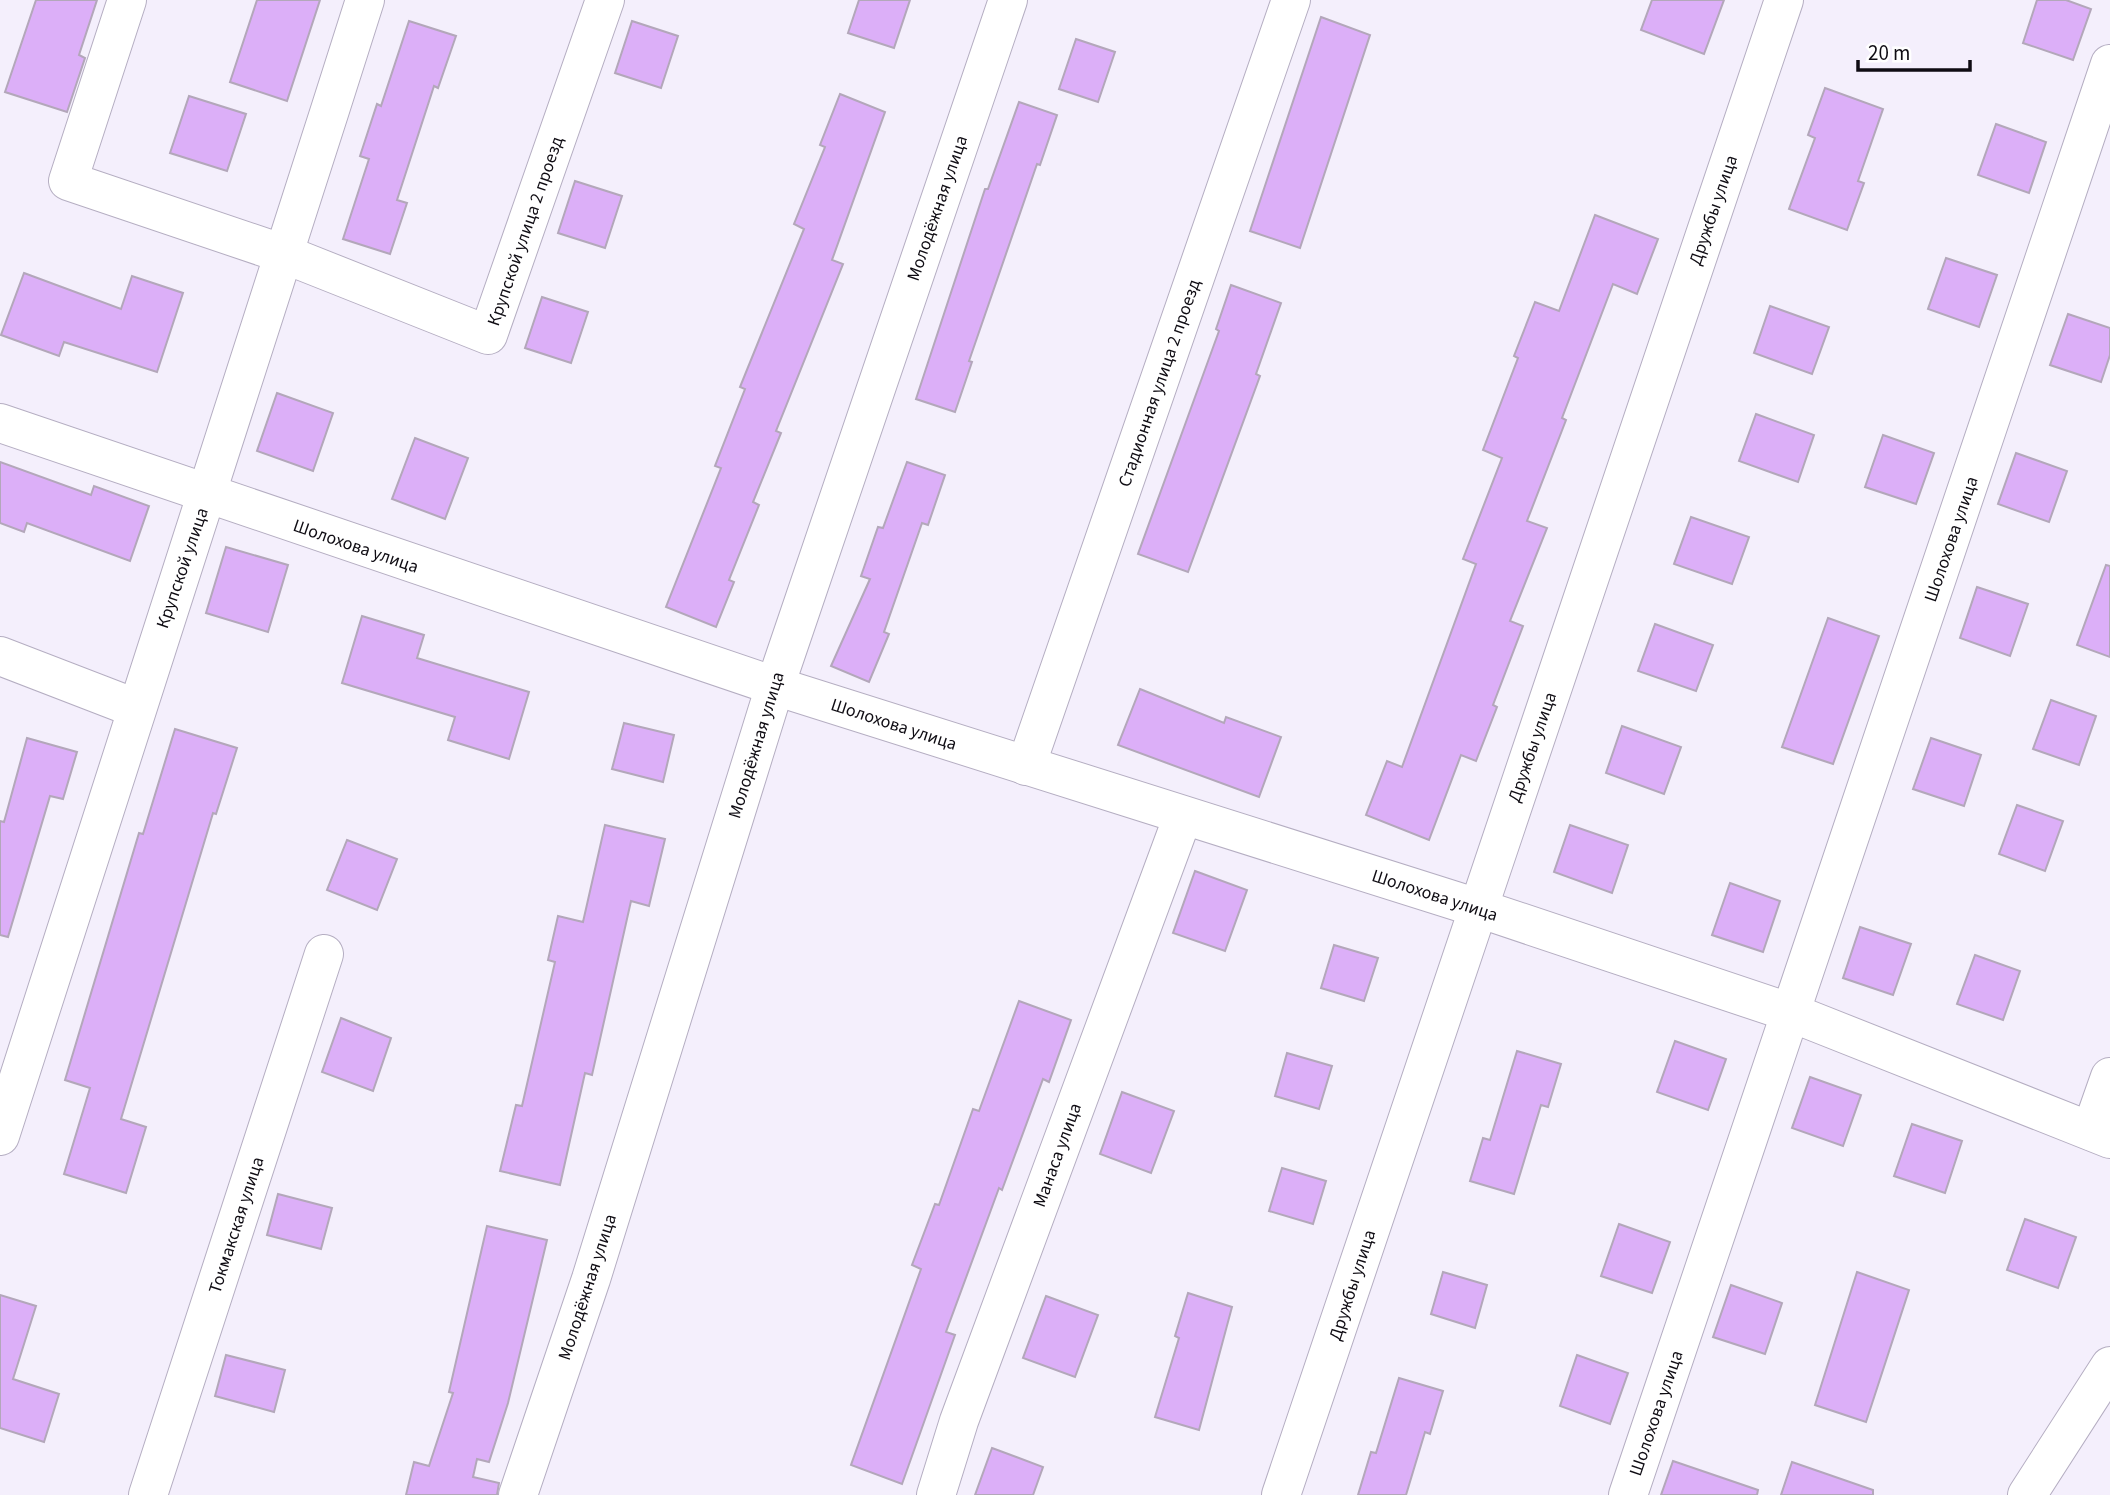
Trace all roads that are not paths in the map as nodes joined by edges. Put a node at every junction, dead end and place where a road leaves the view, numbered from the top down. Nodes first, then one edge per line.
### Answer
1 (127, 0) edge
2 (365, 0) edge
3 (605, 0) edge
4 (1008, 0) edge
5 (1291, 0) edge
6 (1784, 0) edge
7 (2110, 64) edge
8 (284, 254) junction
9 (0, 423) edge
10 (207, 496) junction
11 (0, 656) edge
12 (775, 686) junction
13 (135, 708) junction
14 (1026, 766) junction
15 (1182, 816) junction
16 (1478, 908) junction
17 (324, 954) dead end
18 (1793, 1013) junction
19 (2110, 1077) edge
20 (2101, 1135) edge
21 (0, 1136) edge
22 (2110, 1366) edge
23 (148, 1495) edge
24 (518, 1495) edge
25 (936, 1495) edge
26 (1282, 1495) edge
27 (1628, 1495) edge
28 (2027, 1495) edge

1 - 8 street
2 - 8 street, Крупской улица
3 - 8 street, Крупской улица 2 проезд
4 - 12 street, Молодёжная улица
5 - 14 street, Стадионная улица 2 проезд
6 - 16 street, Дружбы улица
7 - 18 street, Шолохова улица
8 - 10 street, Крупской улица
9 - 10 street, Шолохова улица
10 - 12 street, Шолохова улица
10 - 13 street, Крупской улица
11 - 13 street
12 - 14 street, Шолохова улица
12 - 24 street, Молодёжная улица
13 - 21 street, Крупской улица
14 - 15 street, Шолохова улица
15 - 16 street, Шолохова улица
15 - 25 street, Манаса улица
16 - 18 street, Шолохова улица
16 - 26 street, Дружбы улица
17 - 23 street, Токмакская улица
18 - 20 street, Шолохова улица
18 - 27 street, Шолохова улица
19 - 20 street
22 - 28 street

